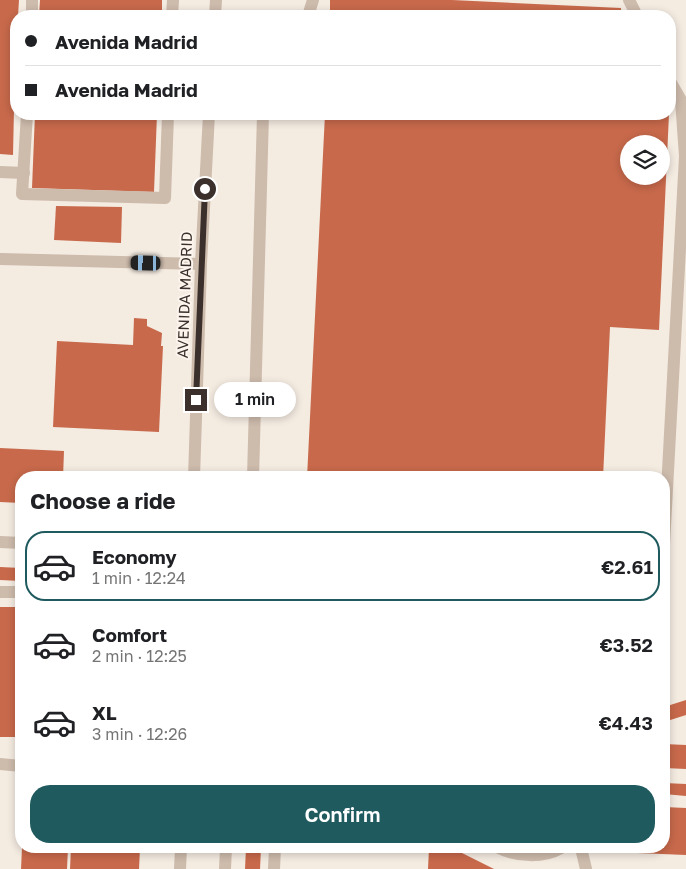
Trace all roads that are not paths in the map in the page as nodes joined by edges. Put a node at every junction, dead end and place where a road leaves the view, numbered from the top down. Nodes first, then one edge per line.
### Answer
1 (676, 91) edge
2 (27, 120) edge
3 (168, 120) edge
4 (209, 120) edge
5 (263, 120) edge
6 (0, 172) edge
7 (24, 173) junction
8 (0, 259) edge
9 (201, 264) junction
10 (194, 471) edge
11 (253, 471) edge
12 (668, 471) edge
13 (0, 542) edge
14 (15, 543) edge
15 (0, 592) edge
16 (15, 592) edge
17 (0, 764) edge
18 (15, 765) edge
19 (181, 853) edge
20 (226, 853) edge
21 (275, 853) edge
22 (516, 853) edge
23 (548, 853) edge
24 (583, 853) edge
25 (180, 869) edge
26 (225, 869) edge
27 (274, 869) edge
28 (586, 869) edge

1 - 12 street
2 - 7 street
3 - 7 street
4 - 9 street, AVENIDA MADRID
5 - 11 street
6 - 7 street
8 - 9 street
9 - 10 street, AVENIDA MADRID
13 - 14 street
15 - 16 street
17 - 18 street
19 - 25 street
20 - 26 street
21 - 27 street
22 - 23 street
24 - 28 street

